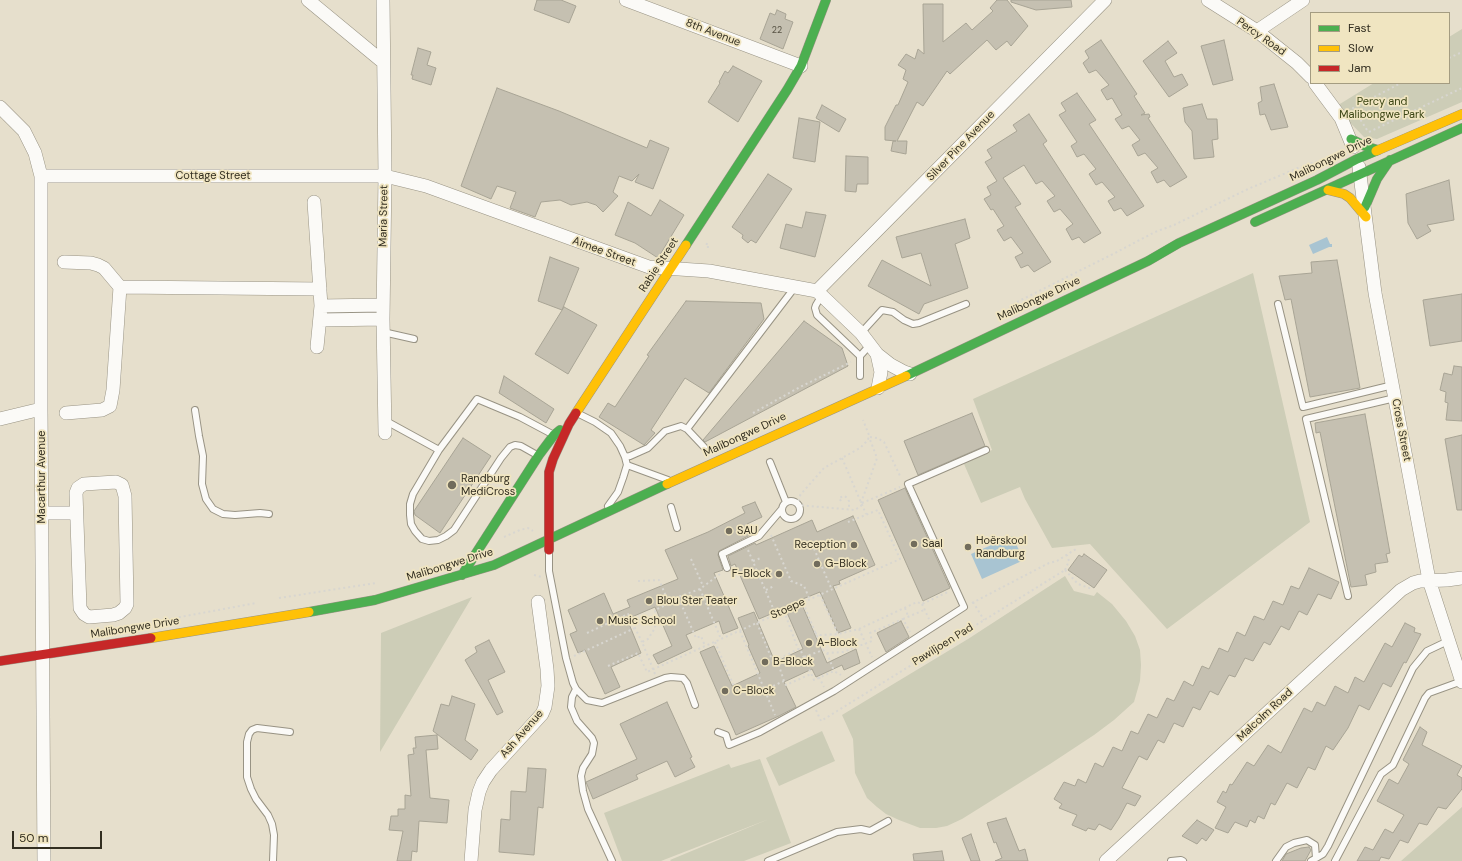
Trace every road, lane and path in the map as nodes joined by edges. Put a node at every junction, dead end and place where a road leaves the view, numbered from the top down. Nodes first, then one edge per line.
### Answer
1 (308, 0) edge
2 (383, 0) edge
3 (626, 0) edge
4 (826, 0) edge
5 (1105, 0) edge
6 (1208, 0) edge
7 (1303, 0) edge
8 (1257, 32) junction
9 (1462, 52) edge
10 (1450, 58) edge
11 (384, 62) junction
12 (800, 66) junction
13 (1310, 76) edge
14 (1317, 84) edge
15 (1399, 84) edge
16 (1462, 88) edge
17 (0, 107) edge
18 (1462, 114) edge
19 (1462, 128) edge
20 (1351, 139) junction
21 (1378, 150) junction
22 (1357, 159) junction
23 (1321, 160) dead end
24 (1390, 160) junction
25 (1360, 173) junction
26 (41, 176) junction
27 (385, 176) junction
28 (1328, 190) junction
29 (314, 202) dead end
30 (1365, 212) junction
31 (1245, 226) dead end
32 (64, 262) dead end
33 (1165, 262) dead end
34 (670, 269) junction
35 (120, 287) junction
36 (795, 287) junction
37 (320, 289) junction
38 (820, 293) junction
39 (966, 304) dead end
40 (1278, 304) dead end
41 (383, 305) junction
42 (321, 306) junction
43 (1001, 315) dead end
44 (320, 320) junction
45 (383, 326) junction
46 (861, 333) junction
47 (414, 339) dead end
48 (317, 347) dead end
49 (874, 349) junction
50 (860, 359) junction
51 (910, 374) junction
52 (860, 376) dead end
53 (878, 388) junction
54 (1394, 392) junction
55 (41, 409) junction
56 (195, 410) dead end
57 (576, 412) junction
58 (66, 413) dead end
59 (753, 413) dead end
60 (0, 419) edge
61 (863, 420) dead end
62 (569, 424) junction
63 (385, 427) joint
64 (687, 428) junction
65 (554, 435) junction
66 (869, 437) junction
67 (704, 447) dead end
68 (439, 450) junction
69 (986, 450) dead end
70 (539, 455) junction
71 (625, 457) junction
72 (842, 458) junction
73 (770, 462) dead end
74 (627, 465) junction
75 (673, 482) junction
76 (908, 484) junction
77 (841, 501) dead end
78 (786, 502) junction
79 (861, 504) junction
80 (798, 505) junction
81 (671, 507) dead end
82 (849, 509) junction
83 (781, 510) junction
84 (42, 513) junction
85 (76, 513) junction
86 (269, 514) dead end
87 (603, 514) junction
88 (866, 515) junction
89 (613, 520) dead end
90 (848, 522) dead end
91 (677, 528) dead end
92 (533, 531) dead end
93 (764, 537) dead end
94 (502, 538) dead end
95 (549, 540) junction
96 (745, 544) junction
97 (812, 544) dead end
98 (561, 546) dead end
99 (1076, 548) dead end
100 (545, 554) junction
101 (1067, 555) junction
102 (761, 558) dead end
103 (691, 559) dead end
104 (753, 561) junction
105 (727, 568) joint
106 (1065, 570) junction
107 (768, 573) dead end
108 (462, 575) junction
109 (760, 576) junction
110 (1462, 578) edge
111 (1429, 580) junction
112 (638, 582) dead end
113 (382, 583) dead end
114 (704, 586) junction
115 (774, 586) dead end
116 (956, 588) junction
117 (700, 589) junction
118 (1092, 589) dead end
119 (766, 590) junction
120 (832, 590) junction
121 (820, 595) junction
122 (1348, 596) dead end
123 (678, 597) junction
124 (280, 598) dead end
125 (810, 600) junction
126 (538, 602) dead end
127 (973, 602) junction
128 (669, 603) junction
129 (803, 603) junction
130 (922, 604) junction
131 (905, 608) junction
132 (964, 608) junction
133 (924, 610) junction
134 (784, 611) junction
135 (776, 615) junction
136 (908, 616) junction
137 (904, 619) junction
138 (929, 619) dead end
139 (984, 620) junction
140 (758, 623) junction
141 (635, 628) junction
142 (859, 629) junction
143 (740, 631) junction
144 (587, 633) dead end
145 (816, 633) junction
146 (838, 634) junction
147 (911, 635) dead end
148 (220, 636) dead end
149 (721, 639) junction
150 (1448, 641) junction
151 (642, 642) junction
152 (715, 642) junction
153 (865, 643) junction
154 (705, 646) junction
155 (821, 646) dead end
156 (798, 649) junction
157 (828, 653) junction
158 (804, 657) junction
159 (43, 658) junction
160 (567, 659) junction
161 (0, 661) edge
162 (774, 662) dead end
163 (875, 664) junction
164 (608, 666) dead end
165 (0, 667) edge
166 (653, 669) junction
167 (834, 671) junction
168 (811, 674) junction
169 (851, 680) junction
170 (784, 681) junction
171 (1462, 682) edge
172 (576, 689) junction
173 (764, 690) junction
174 (736, 691) dead end
175 (696, 705) dead end
176 (818, 714) dead end
177 (778, 723) junction
178 (290, 732) dead end
179 (718, 732) dead end
180 (888, 821) dead end
181 (1313, 859) edge
182 (44, 861) edge
183 (273, 861) edge
184 (471, 861) edge
185 (612, 861) edge
186 (768, 861) edge
187 (1106, 861) edge
188 (1171, 861) edge
189 (1183, 861) edge
190 (1276, 861) edge
191 (1335, 861) edge

1 - 11 street
2 - 11 street, Maria Street
3 - 12 street, 8th Avenue
4 - 12 main road, Rabie Street
5 - 38 street, Silver Pine Avenue
6 - 8 street, Percy Road
7 - 8 street
8 - 13 street, Percy Road
9 - 10 path
11 - 27 street, Maria Street
12 - 34 main road, Rabie Street
14 - 20 street
15 - 16 path
17 - 26 street, Macarthur Avenue
18 - 21 main road, Malibongwe Drive
19 - 24 main road
20 - 21 main road
20 - 22 street
21 - 22 main road, Malibongwe Drive
22 - 25 street
22 - 51 main road, Malibongwe Drive
23 - 43 path
24 - 25 main road
24 - 30 main road
25 - 28 main road
25 - 30 street, Cross Street
26 - 27 street, Cottage Street
26 - 55 street, Macarthur Avenue
27 - 34 street, Aimee Street
27 - 41 street, Maria Street
28 - 30 main road
28 - 31 main road
29 - 37 street
30 - 54 street, Cross Street
32 - 35 street
33 - 89 main road, Malibongwe Drive
34 - 36 street, Aimee Street
34 - 57 main road, Rabie Street
35 - 37 street
35 - 58 street
36 - 38 street, Aimee Street
36 - 64 lane
37 - 42 street
38 - 46 street
38 - 50 lane
39 - 46 lane
40 - 54 lane
41 - 42 street
41 - 45 street, Maria Street
42 - 44 street
44 - 45 street
44 - 48 street
45 - 47 lane
45 - 63 street, Maria Street
46 - 49 street
49 - 50 lane
49 - 51 street
49 - 53 street
50 - 52 lane
50 - 59 path
51 - 53 main road, Malibongwe Drive
53 - 75 main road, Malibongwe Drive
54 - 111 street, Cross Street
54 - 122 lane
55 - 60 street
55 - 84 street, Macarthur Avenue
56 - 86 lane
57 - 62 main road, Rabie Street
57 - 71 lane
61 - 66 path
62 - 65 main road
62 - 95 main road, Rabie Street
63 - 68 lane
64 - 67 lane
64 - 71 lane
65 - 68 lane
65 - 70 main road
66 - 72 path
66 - 76 path
66 - 79 path
68 - 70 lane
69 - 76 lane
70 - 108 main road
71 - 74 lane
72 - 79 path
72 - 80 path
73 - 78 lane
74 - 75 lane
74 - 87 lane
75 - 87 main road, Malibongwe Drive
76 - 79 path
76 - 116 lane
77 - 82 path
78 - 80 lane
78 - 83 lane
79 - 82 path
79 - 88 path
80 - 82 path
80 - 83 lane
81 - 91 lane
83 - 96 lane
84 - 85 street
84 - 159 street, Macarthur Avenue
85 - 85 street
87 - 95 main road, Malibongwe Drive
88 - 90 path, Stoepe
88 - 120 path, Stoepe
92 - 94 path
93 - 125 path
95 - 100 main road, Rabie Street
95 - 108 main road, Malibongwe Drive
96 - 104 path
96 - 105 lane
97 - 120 path
98 - 100 main road
99 - 101 path
100 - 160 lane
101 - 106 path
101 - 127 path
102 - 104 path
103 - 114 path
104 - 109 path
105 - 114 path
106 - 118 path
106 - 139 path, Pawiljoen Pad
107 - 109 path
108 - 159 main road, Malibongwe Drive
109 - 119 path
110 - 111 street, Malcolm Road
111 - 150 street, Cross Street
111 - 187 street, Malcolm Road
112 - 128 path
113 - 124 path
114 - 117 path
115 - 119 path
116 - 130 path
116 - 132 lane
117 - 123 path
117 - 149 path
119 - 135 path
120 - 121 path, Stoepe
121 - 125 path, Stoepe
121 - 146 path
123 - 128 path
123 - 154 path
125 - 129 path, Stoepe
126 - 184 street, Ash Avenue
127 - 132 path
127 - 139 path
128 - 151 path
129 - 134 path, Stoepe
129 - 145 path
130 - 131 path
130 - 133 path
131 - 136 path
131 - 142 path
132 - 163 lane
133 - 136 path
133 - 138 path
134 - 135 path, Stoepe
134 - 156 path
135 - 140 path, Stoepe
136 - 137 path
137 - 147 path
137 - 153 path
139 - 176 path, Pawiljoen Pad
140 - 143 path, Stoepe
140 - 162 path
141 - 144 path
141 - 151 path
141 - 160 path
142 - 146 path
142 - 153 path
143 - 149 path, Stoepe
143 - 173 path
145 - 146 path
145 - 155 path
148 - 159 main road, Malibongwe Drive
149 - 152 path, Stoepe
150 - 171 street, Cross Street
150 - 181 lane
151 - 166 path
152 - 154 path, Stoepe
152 - 174 path
153 - 157 path
153 - 163 path
154 - 166 path, Stoepe
156 - 158 path
156 - 170 path
157 - 158 path
157 - 167 path
158 - 168 path
159 - 161 main road, Malibongwe Drive
159 - 165 main road, Malibongwe Drive
159 - 182 street, Macarthur Avenue
160 - 172 lane
163 - 169 lane
164 - 166 path
167 - 168 path
167 - 169 path
168 - 170 path
169 - 177 lane
170 - 173 path
171 - 191 lane
172 - 175 lane
172 - 185 lane
173 - 177 path
177 - 179 lane
178 - 183 lane
180 - 186 lane
181 - 190 lane
188 - 189 lane

